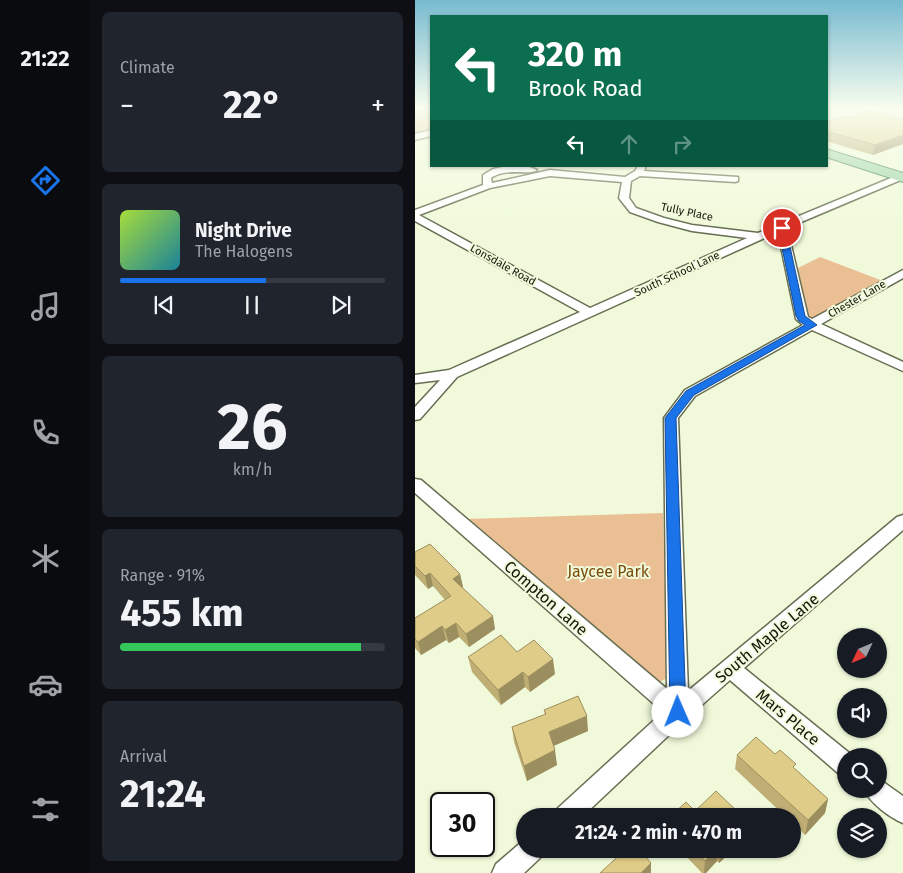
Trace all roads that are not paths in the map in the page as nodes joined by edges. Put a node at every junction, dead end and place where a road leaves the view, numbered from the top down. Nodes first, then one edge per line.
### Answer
1 (828, 148) edge
2 (828, 154) edge
3 (640, 170) edge
4 (902, 176) edge
5 (735, 179) dead end
6 (627, 180) junction
7 (415, 213) edge
8 (415, 217) edge
9 (782, 228) junction
10 (760, 236) junction
11 (903, 273) edge
12 (590, 313) junction
13 (812, 325) junction
14 (903, 366) edge
15 (452, 374) junction
16 (415, 379) edge
17 (415, 416) edge
18 (415, 484) edge
19 (903, 522) edge
20 (731, 669) junction
21 (678, 712) junction
22 (837, 757) edge
23 (886, 798) edge
24 (575, 808) edge
25 (903, 811) edge
26 (521, 858) edge
27 (505, 873) edge

1 - 4 main road
2 - 4 main road
3 - 5 street
3 - 6 street
4 - 9 street, South School Lane
6 - 7 street
6 - 10 street, Tully Place
8 - 12 street, Lonsdale Road
9 - 10 street, South School Lane
9 - 13 street
10 - 12 street, South School Lane
11 - 13 street, Chester Lane
12 - 15 street, South School Lane
13 - 14 street
13 - 21 street, Chester Lane
15 - 16 street
15 - 17 street
18 - 21 street, Compton Lane
19 - 20 street, South Maple Lane
20 - 21 street, South Maple Lane
20 - 22 street, Mars Place
21 - 24 street, South Maple Lane
23 - 25 street
26 - 27 street

